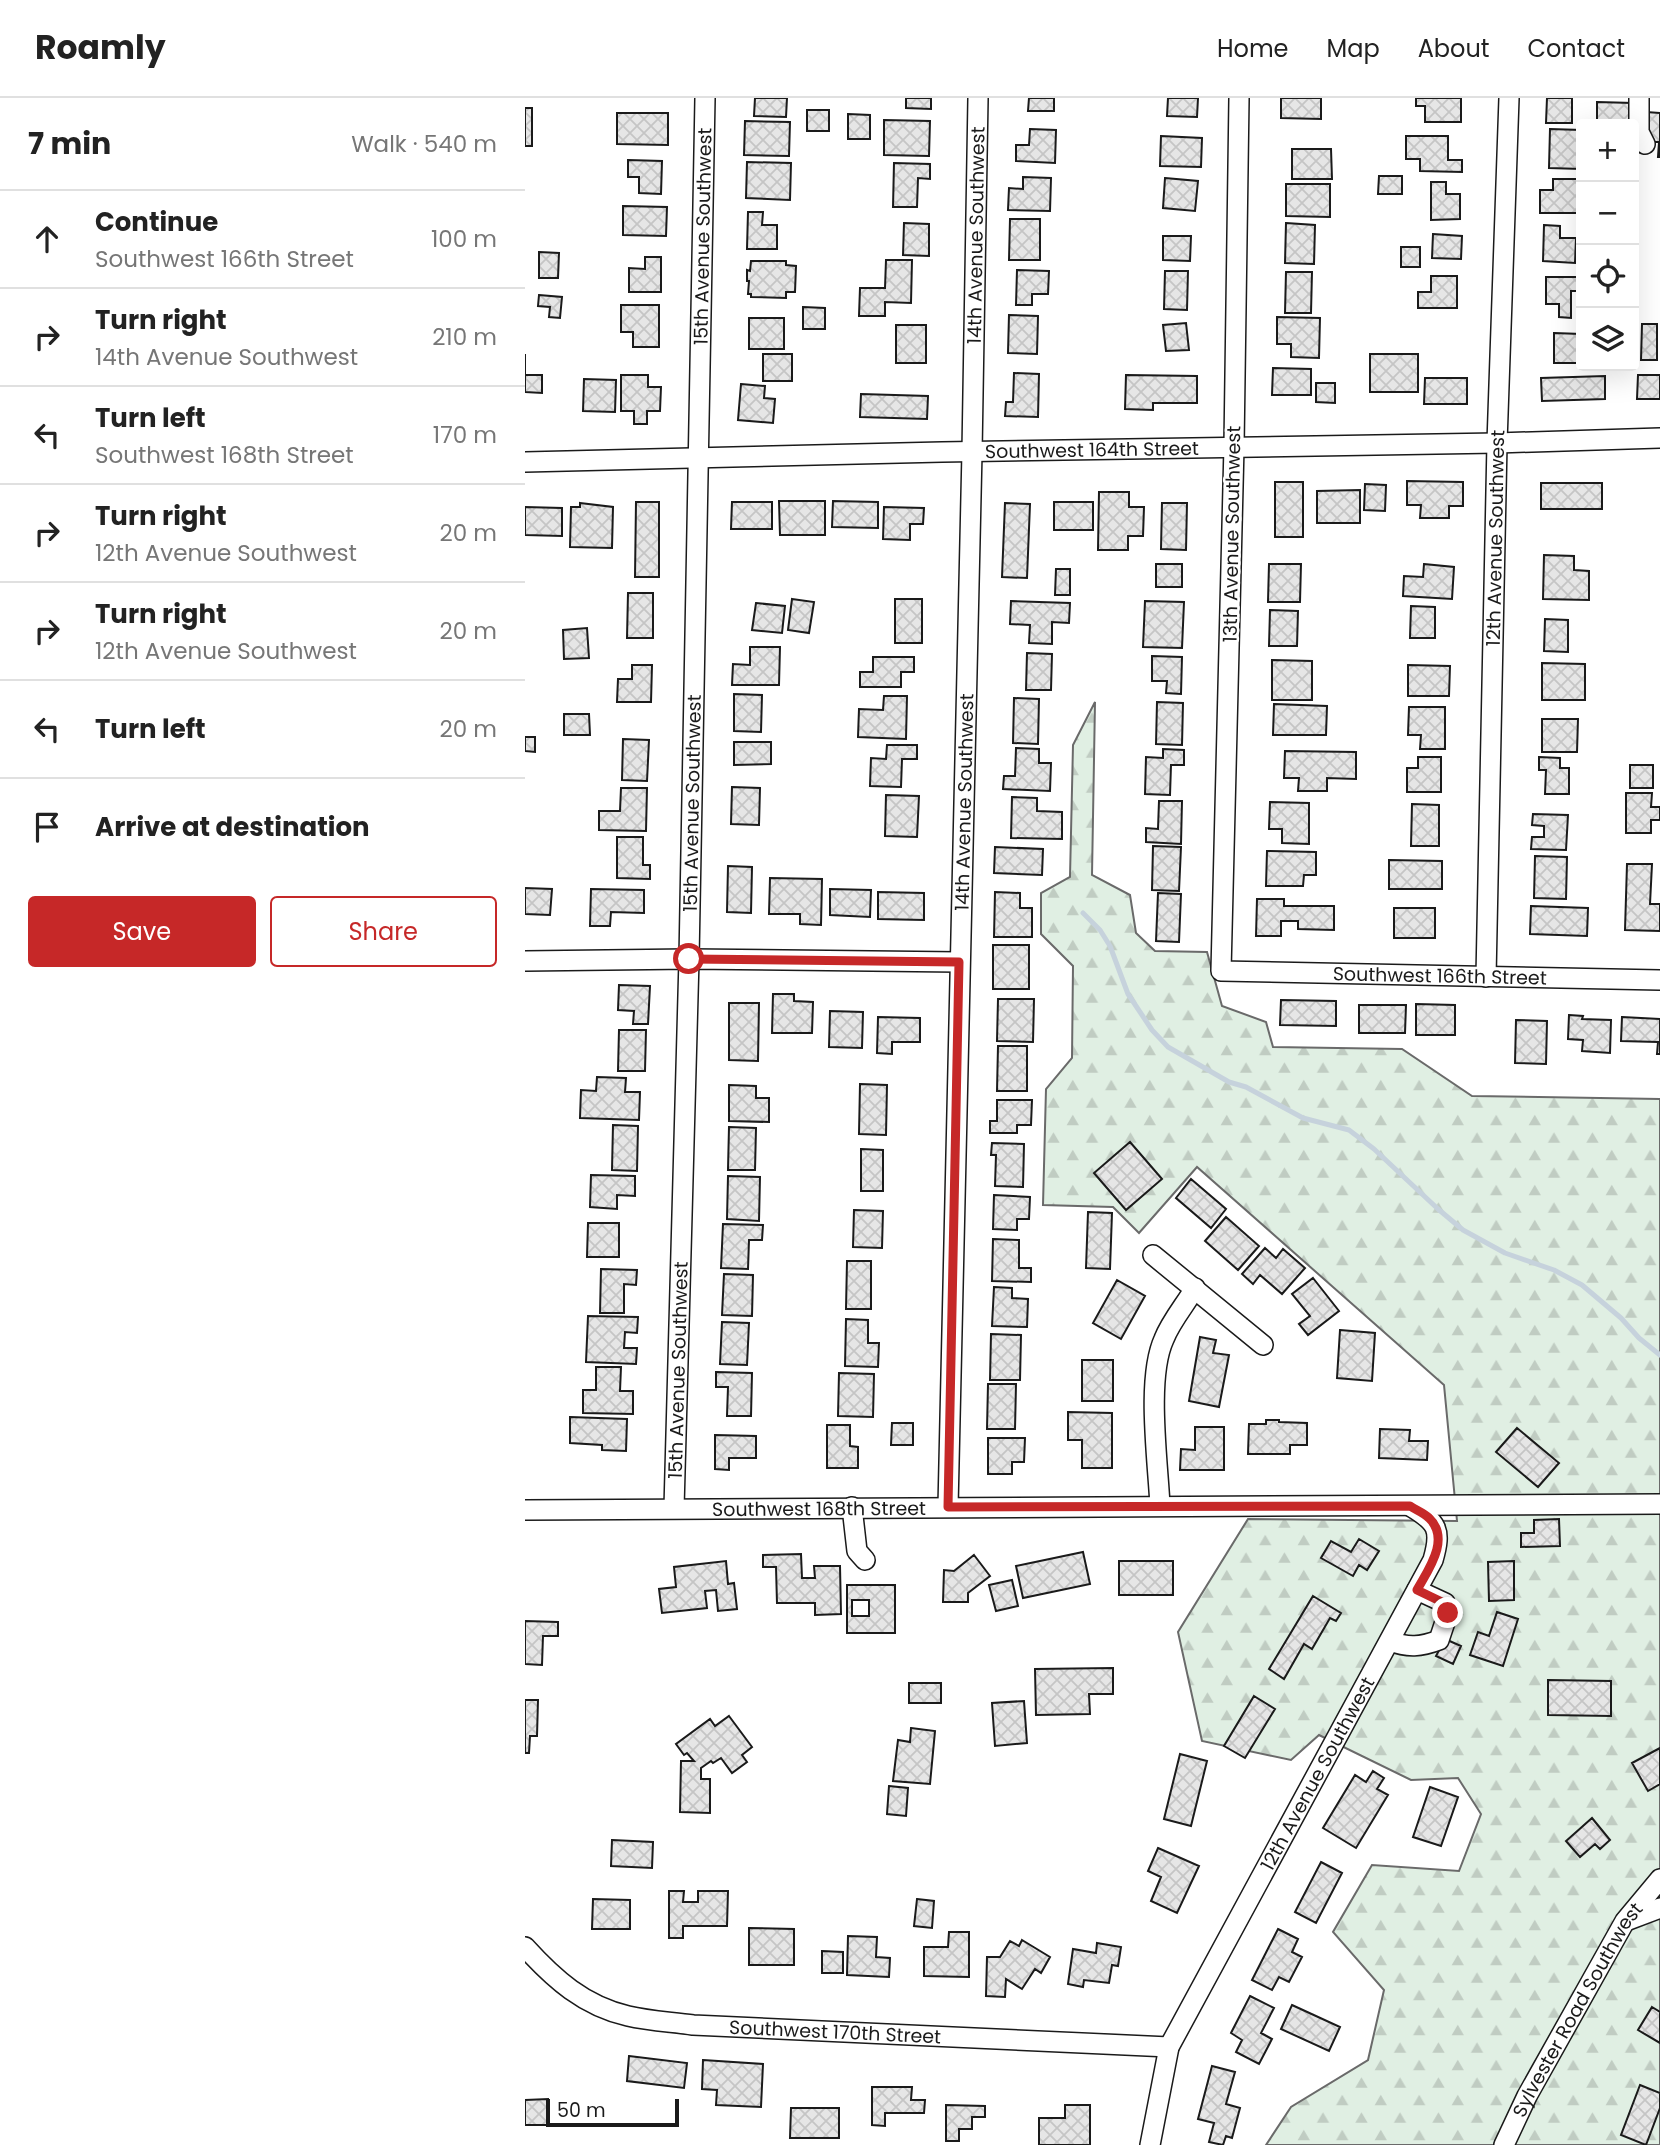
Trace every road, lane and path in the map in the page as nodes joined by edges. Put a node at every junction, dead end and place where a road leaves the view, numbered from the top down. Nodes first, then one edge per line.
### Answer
1 (705, 98) edge
2 (978, 98) edge
3 (1239, 98) edge
4 (1509, 98) edge
5 (1639, 98) edge
6 (1645, 144) dead end
7 (1660, 438) edge
8 (1497, 443) junction
9 (1234, 446) junction
10 (972, 452) junction
11 (698, 459) junction
12 (525, 462) edge
13 (689, 959) junction
14 (525, 961) edge
15 (959, 962) junction
16 (1221, 971) joint
17 (1486, 977) junction
18 (1660, 980) edge
19 (1153, 1255) dead end
20 (1195, 1288) junction
21 (1263, 1345) dead end
22 (1660, 1504) edge
23 (1160, 1506) junction
24 (1410, 1506) junction
25 (852, 1507) junction
26 (948, 1507) junction
27 (674, 1508) junction
28 (525, 1510) edge
29 (865, 1560) dead end
30 (1417, 1590) junction
31 (1390, 1641) junction
32 (1660, 1879) edge
33 (1660, 1908) edge
34 (1625, 1921) junction
35 (525, 1947) edge
36 (1169, 2047) junction
37 (1150, 2145) edge
38 (1504, 2145) edge

1 - 11 street, 15th Avenue Southwest
2 - 10 street, 14th Avenue Southwest
3 - 9 street, 13th Avenue Southwest
4 - 8 street, 12th Avenue Southwest
5 - 6 street
7 - 8 street, Southwest 164th Street
8 - 9 street, Southwest 164th Street
8 - 17 street, 12th Avenue Southwest
9 - 10 street, Southwest 164th Street
9 - 16 street, 13th Avenue Southwest
10 - 11 street, Southwest 164th Street
10 - 15 street, 14th Avenue Southwest
11 - 12 street, Southwest 164th Street
11 - 13 street, 15th Avenue Southwest
13 - 14 street
13 - 15 street
13 - 27 street, 15th Avenue Southwest
15 - 26 street, 14th Avenue Southwest
16 - 17 street, Southwest 166th Street
17 - 18 street, Southwest 166th Street
19 - 20 street
20 - 21 street
20 - 23 street
22 - 24 street, Southwest 168th Street
23 - 24 street, Southwest 168th Street
23 - 26 street, Southwest 168th Street
24 - 30 street, 12th Avenue Southwest
25 - 26 street, Southwest 168th Street
25 - 27 street, Southwest 168th Street
25 - 29 street
27 - 28 street, Southwest 168th Street
30 - 31 street, 12th Avenue Southwest
30 - 31 street
31 - 36 street, 12th Avenue Southwest
32 - 34 street, Sylvester Road Southwest
33 - 34 street
34 - 38 street, Sylvester Road Southwest
35 - 36 street, Southwest 170th Street
36 - 37 street, 12th Avenue Southwest

